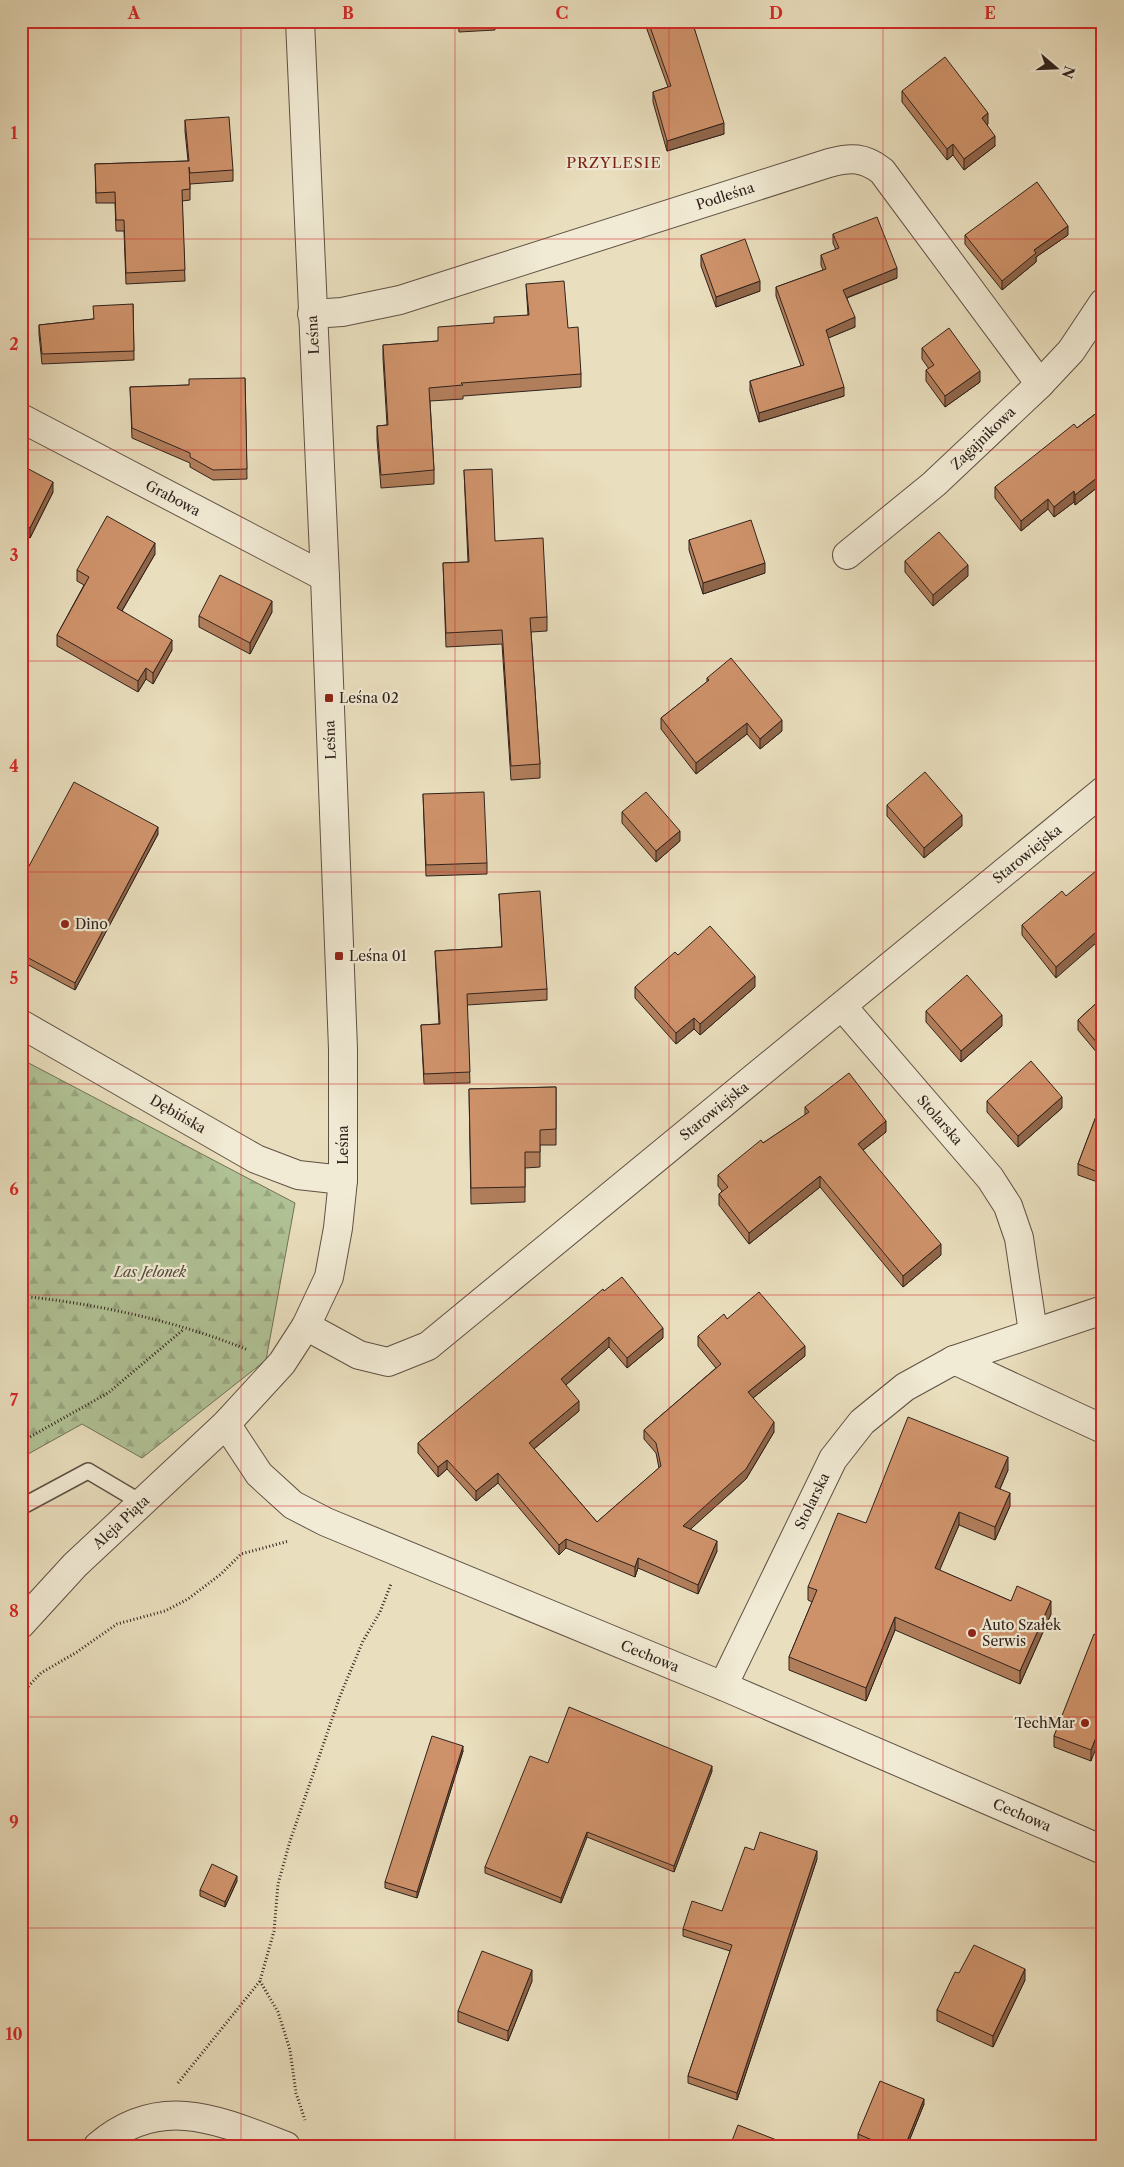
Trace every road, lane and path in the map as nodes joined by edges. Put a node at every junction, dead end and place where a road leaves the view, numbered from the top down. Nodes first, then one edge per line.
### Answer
1 (300, 21) edge
2 (1103, 304) edge
3 (312, 314) junction
4 (1040, 384) junction
5 (21, 418) edge
6 (846, 555) dead end
7 (325, 577) junction
8 (1103, 791) edge
9 (842, 1006) junction
10 (21, 1024) edge
11 (343, 1180) junction
12 (21, 1296) edge
13 (1103, 1310) edge
14 (306, 1326) junction
15 (184, 1329) junction
16 (1033, 1332) junction
17 (954, 1360) junction
18 (282, 1363) junction
19 (226, 1424) junction
20 (1103, 1429) edge
21 (21, 1442) edge
22 (142, 1503) junction
23 (21, 1507) edge
24 (297, 1540) dead end
25 (393, 1580) dead end
26 (21, 1624) edge
27 (723, 1686) junction
28 (21, 1694) edge
29 (1103, 1850) edge
30 (260, 1981) junction
31 (172, 2090) dead end
32 (306, 2127) dead end
33 (105, 2140) edge
34 (286, 2146) edge

1 - 3 street, Leśna
2 - 4 street, Zagajnikowa
3 - 4 street, Podleśna
3 - 7 street, Leśna
4 - 6 street, Zagajnikowa
5 - 7 street, Grabowa
7 - 11 street, Leśna
8 - 9 street, Starowiejska
9 - 14 street, Starowiejska
9 - 16 street, Stolarska
10 - 11 street, Dębińska
11 - 14 street, Leśna
12 - 15 path
13 - 16 street, Stolarska
14 - 18 street, Leśna
15 - 18 path
15 - 21 path
16 - 17 street, Stolarska
17 - 20 street
17 - 27 street, Stolarska
18 - 19 street, Leśna
19 - 22 street, Aleja Piąta
19 - 27 street, Cechowa
22 - 23 lane
22 - 26 street, Aleja Piąta
24 - 28 path
25 - 30 path
27 - 29 street, Cechowa
30 - 31 path
30 - 32 path
33 - 34 street

